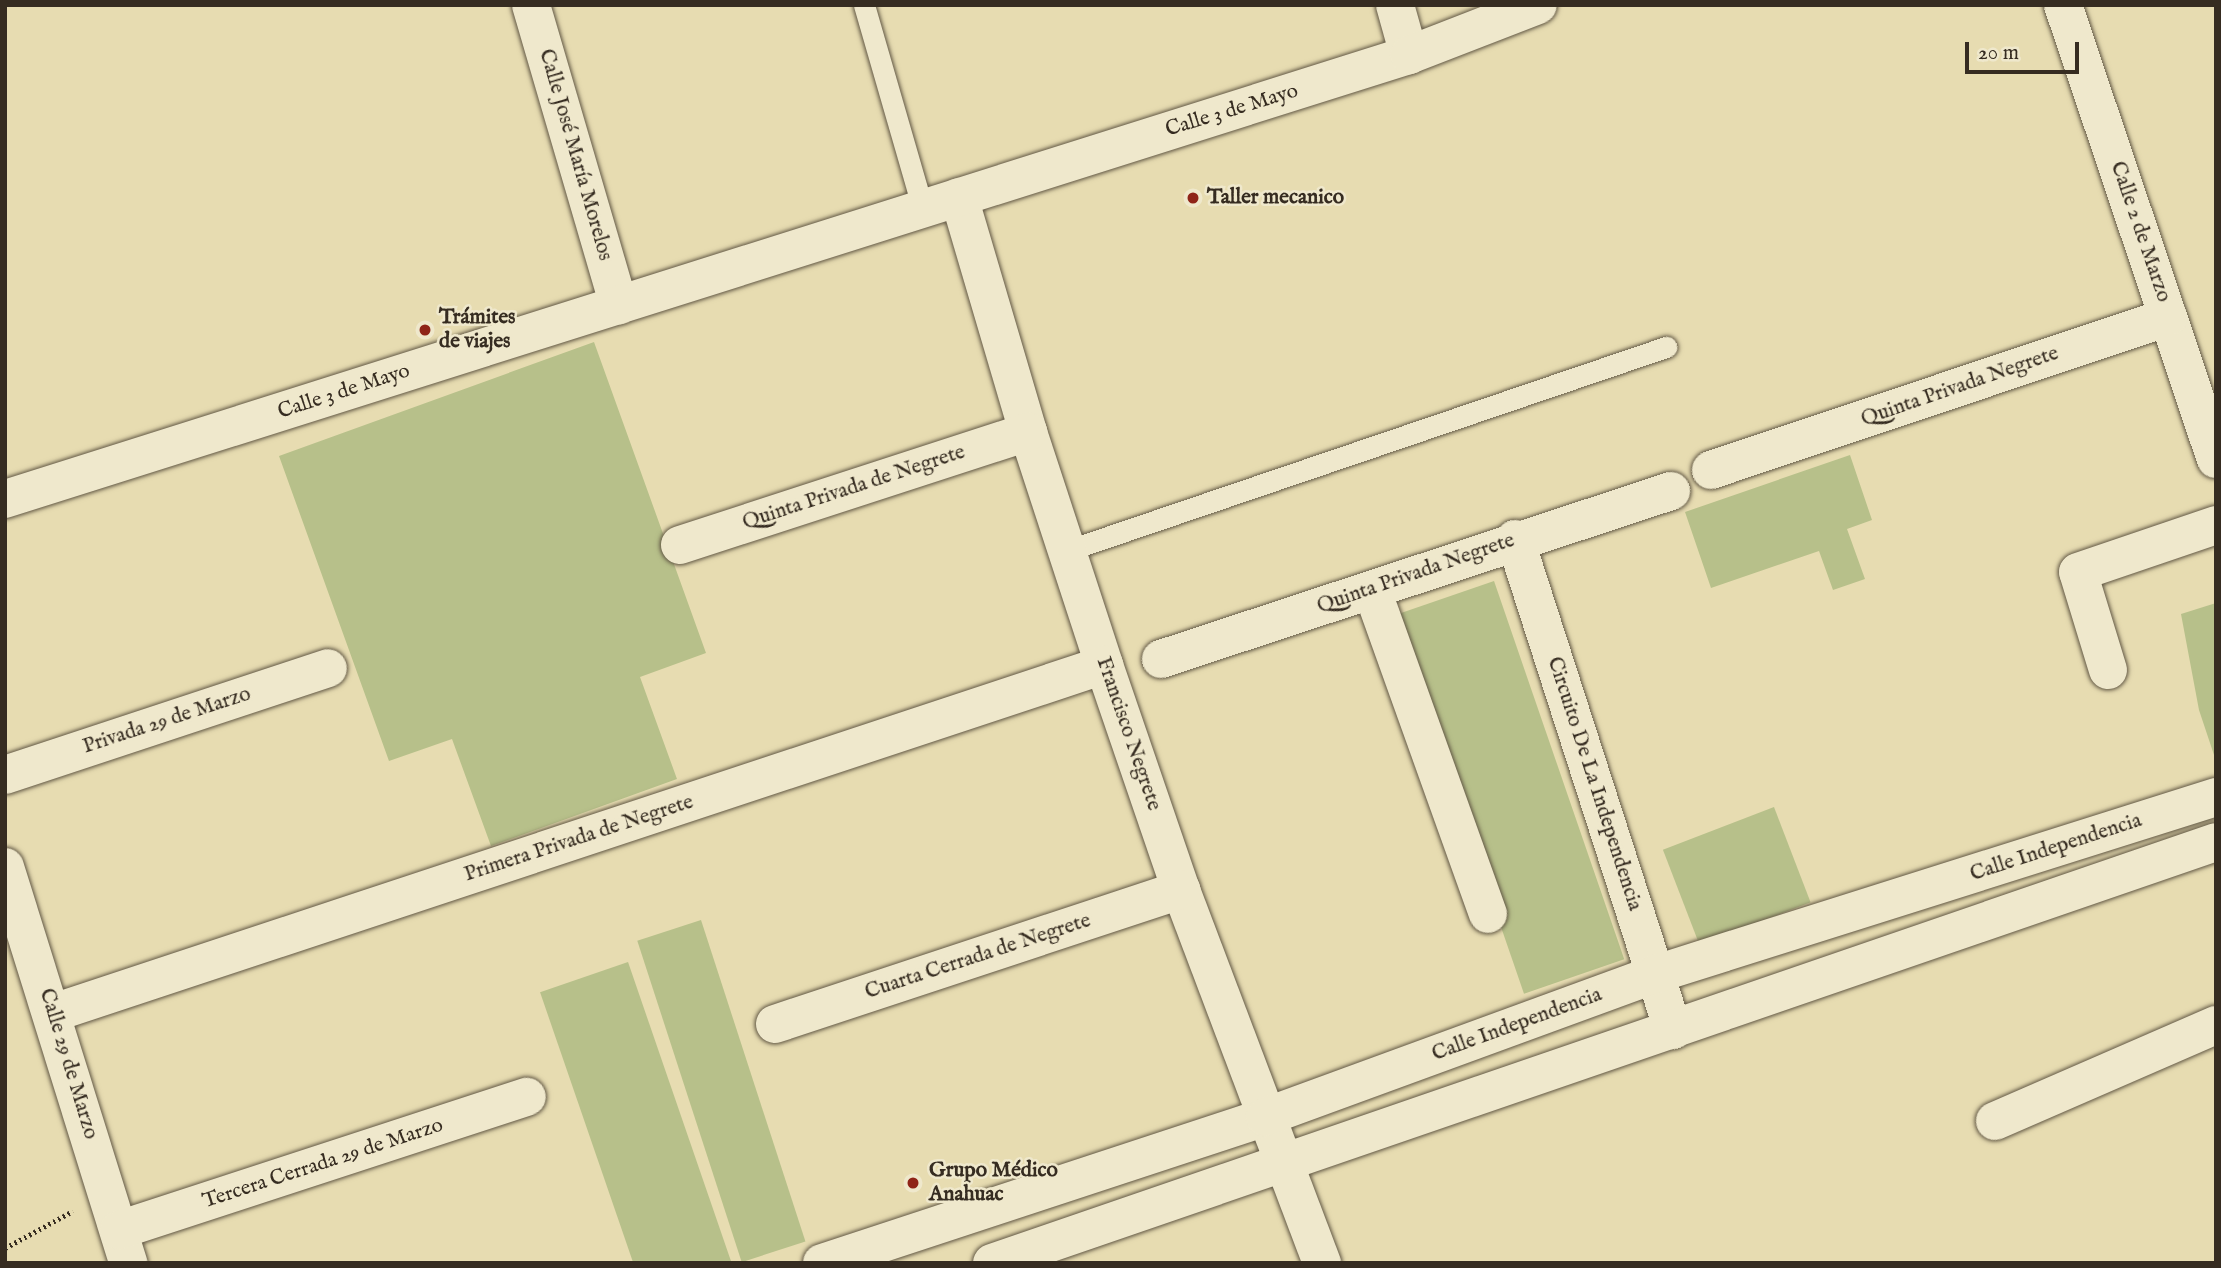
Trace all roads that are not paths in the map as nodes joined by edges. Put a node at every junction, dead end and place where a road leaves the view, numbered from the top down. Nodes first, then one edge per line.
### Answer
1 (531, 5) edge
2 (864, 5) edge
3 (1395, 5) edge
4 (1538, 5) edge
5 (2063, 5) edge
6 (1409, 55) junction
7 (941, 203) junction
8 (619, 305) junction
9 (2168, 317) junction
10 (1666, 347) dead end
11 (1028, 432) junction
12 (2216, 458) edge
13 (1711, 470) dead end
14 (1671, 491) dead end
15 (5, 499) edge
16 (2216, 525) edge
17 (1515, 540) junction
18 (680, 545) dead end
19 (1069, 550) junction
20 (1372, 590) junction
21 (1161, 659) dead end
22 (1104, 665) junction
23 (328, 668) dead end
24 (2108, 670) dead end
25 (5, 775) edge
26 (2216, 797) edge
27 (2216, 842) edge
28 (5, 867) edge
29 (1181, 890) junction
30 (1902, 897) junction
31 (1488, 914) dead end
32 (1919, 947) junction
33 (1656, 974) junction
34 (53, 1013) junction
35 (775, 1024) dead end
36 (2216, 1025) edge
37 (1672, 1030) junction
38 (527, 1097) dead end
39 (1265, 1117) junction
40 (1995, 1121) dead end
41 (1284, 1159) junction
42 (123, 1247) edge
43 (822, 1263) edge
44 (992, 1263) edge
45 (1322, 1263) edge

1 - 8 street, Calle José María Morelos
2 - 7 lane
3 - 6 street
4 - 6 street, Calle 3 de Mayo
5 - 9 street, Calle 2 de Marzo
6 - 7 street, Calle 3 de Mayo
7 - 8 street, Calle 3 de Mayo
7 - 11 street, Francisco Negrete
8 - 15 street, Calle 3 de Mayo
9 - 12 street, Calle 2 de Marzo
9 - 13 street, Quinta Privada Negrete
10 - 19 lane
11 - 18 street, Quinta Privada de Negrete
11 - 19 street, Francisco Negrete
14 - 17 street, Quinta Privada Negrete
16 - 24 street
17 - 20 street, Quinta Privada Negrete
17 - 33 street, Circuito De La Independencia
19 - 22 street, Francisco Negrete
20 - 21 street, Quinta Privada Negrete
20 - 31 street
22 - 29 street, Francisco Negrete
22 - 34 street, Primera Privada de Negrete
23 - 25 street, Privada 29 de Marzo
26 - 30 street, Calle Independencia
27 - 32 street
28 - 34 street, Calle 29 de Marzo
29 - 35 street, Cuarta Cerrada de Negrete
29 - 39 street, Francisco Negrete
30 - 32 street
30 - 33 street, Calle Independencia
32 - 37 street
33 - 37 street, Circuito De La Independencia
33 - 39 street, Calle Independencia
34 - 42 street, Calle 29 de Marzo
36 - 40 street
37 - 41 street
38 - 42 street, Tercera Cerrada 29 de Marzo
39 - 41 street, Francisco Negrete
39 - 43 street, Calle Independencia
41 - 44 street
41 - 45 street, Francisco Negrete

